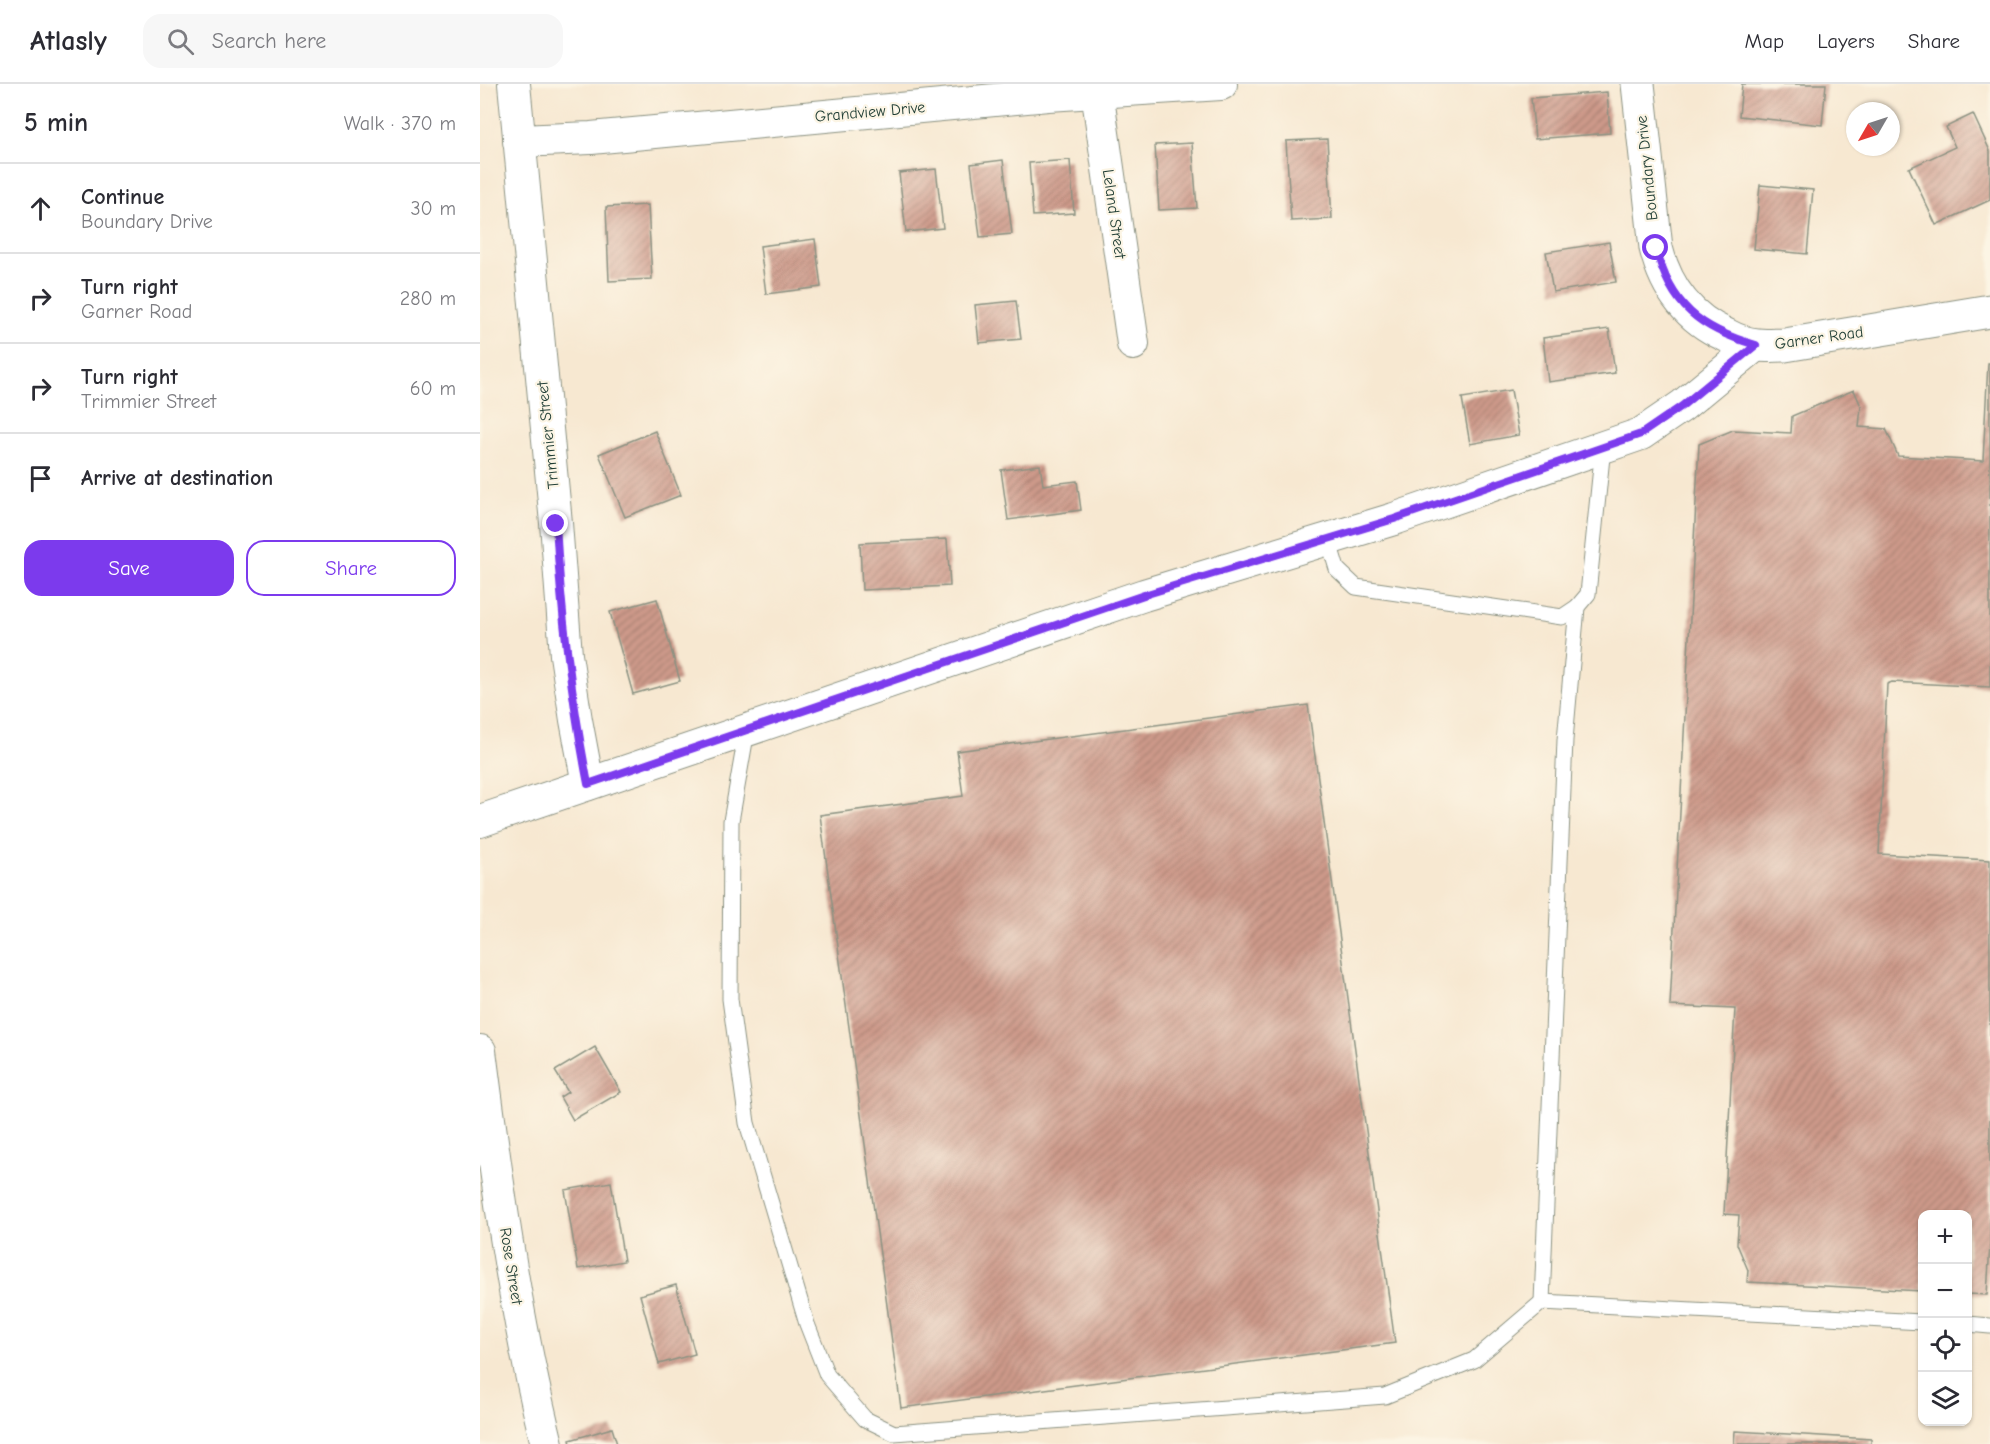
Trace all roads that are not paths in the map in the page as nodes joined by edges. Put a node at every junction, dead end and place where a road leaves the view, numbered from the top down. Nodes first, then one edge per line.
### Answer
1 (514, 84) edge
2 (1221, 84) edge
3 (1638, 84) edge
4 (1097, 88) edge
5 (519, 141) junction
6 (1990, 311) edge
7 (1133, 344) dead end
8 (1756, 345) junction
9 (1603, 447) junction
10 (1328, 539) junction
11 (1577, 607) junction
12 (747, 730) junction
13 (588, 784) junction
14 (480, 821) edge
15 (480, 1051) edge
16 (1542, 1302) junction
17 (1918, 1322) edge
18 (1972, 1324) edge
19 (1990, 1326) edge
20 (547, 1444) edge

1 - 5 street, Trimmier Street
2 - 4 street, Grandview Drive
3 - 8 street, Boundary Drive
4 - 5 street, Grandview Drive
4 - 7 street, Leland Street
5 - 13 street, Trimmier Street
6 - 8 street, Garner Road
8 - 9 street, Garner Road
9 - 10 street, Garner Road
9 - 11 lane
10 - 11 lane
10 - 12 street, Garner Road
11 - 16 lane
12 - 13 street, Garner Road
12 - 16 lane
13 - 14 street, Garner Road
15 - 20 street, Rose Street
16 - 17 lane
18 - 19 lane

